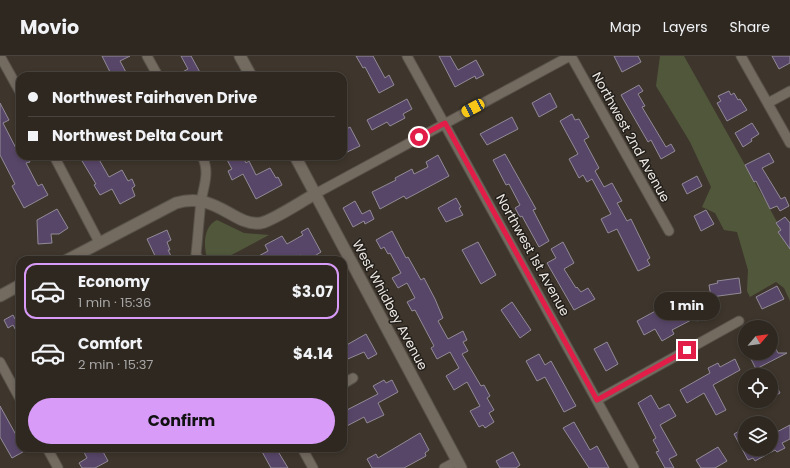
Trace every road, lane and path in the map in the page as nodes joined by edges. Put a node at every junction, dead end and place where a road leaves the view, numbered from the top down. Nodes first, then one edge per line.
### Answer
1 (0, 56) edge
2 (147, 56) edge
3 (240, 56) edge
4 (407, 56) edge
5 (570, 56) edge
6 (741, 56) edge
7 (156, 72) edge
8 (249, 72) edge
9 (16, 85) edge
10 (790, 91) edge
11 (768, 103) junction
12 (445, 123) junction
13 (790, 143) edge
14 (56, 160) edge
15 (203, 160) edge
16 (297, 160) edge
17 (315, 194) junction
18 (202, 201) junction
19 (669, 231) dead end
20 (99, 242) junction
21 (75, 256) edge
22 (197, 256) edge
23 (16, 288) edge
24 (0, 296) edge
25 (738, 321) dead end
26 (0, 362) edge
27 (354, 378) dead end
28 (347, 382) edge
29 (16, 392) edge
30 (597, 400) junction
31 (49, 452) edge
32 (304, 452) edge
33 (459, 464) edge
34 (58, 468) edge
35 (313, 468) edge
36 (444, 468) edge
37 (634, 468) edge

1 - 9 street
2 - 7 street
3 - 8 street
4 - 12 street, Northwest 1st Avenue
5 - 12 street
5 - 19 street, Northwest 2nd Avenue
6 - 11 street
10 - 11 street
11 - 13 street
12 - 17 street
12 - 30 street, Northwest 1st Avenue
14 - 20 street
15 - 18 street
16 - 17 street, West Whidbey Avenue
17 - 18 street
17 - 33 street, West Whidbey Avenue
18 - 20 street
18 - 22 street
20 - 21 street
23 - 24 street
25 - 30 street
26 - 29 street
27 - 28 street
30 - 37 street, Northwest 1st Avenue
31 - 34 street
32 - 35 street
33 - 36 street

